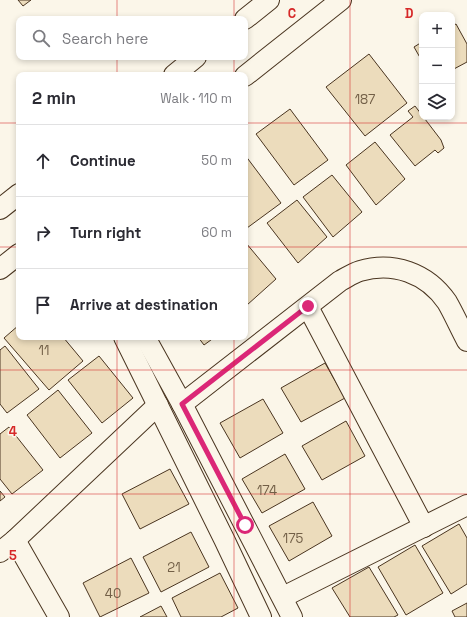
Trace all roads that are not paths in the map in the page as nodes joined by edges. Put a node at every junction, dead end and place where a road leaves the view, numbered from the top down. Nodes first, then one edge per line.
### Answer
1 (269, 0) edge
2 (341, 0) edge
3 (248, 17) edge
4 (192, 60) edge
5 (178, 72) edge
6 (248, 74) edge
7 (16, 196) edge
8 (0, 209) edge
9 (16, 256) edge
10 (0, 269) edge
11 (308, 306) junction
12 (126, 340) edge
13 (147, 340) edge
14 (467, 341) edge
15 (182, 404) junction
16 (158, 405) junction
17 (467, 505) edge
18 (245, 525) junction
19 (424, 527) junction
20 (224, 539) junction
21 (7, 546) edge
22 (283, 597) junction
23 (59, 617) edge
24 (261, 617) edge
25 (292, 617) edge

1 - 3 street
2 - 6 street
4 - 5 street
7 - 8 street
9 - 10 street
11 - 14 street
11 - 15 street
11 - 19 street
12 - 16 street
13 - 15 street
15 - 18 street
16 - 20 street
16 - 21 street
17 - 19 street
18 - 20 street
18 - 22 street
19 - 22 street
20 - 24 street
21 - 23 street
22 - 25 street

